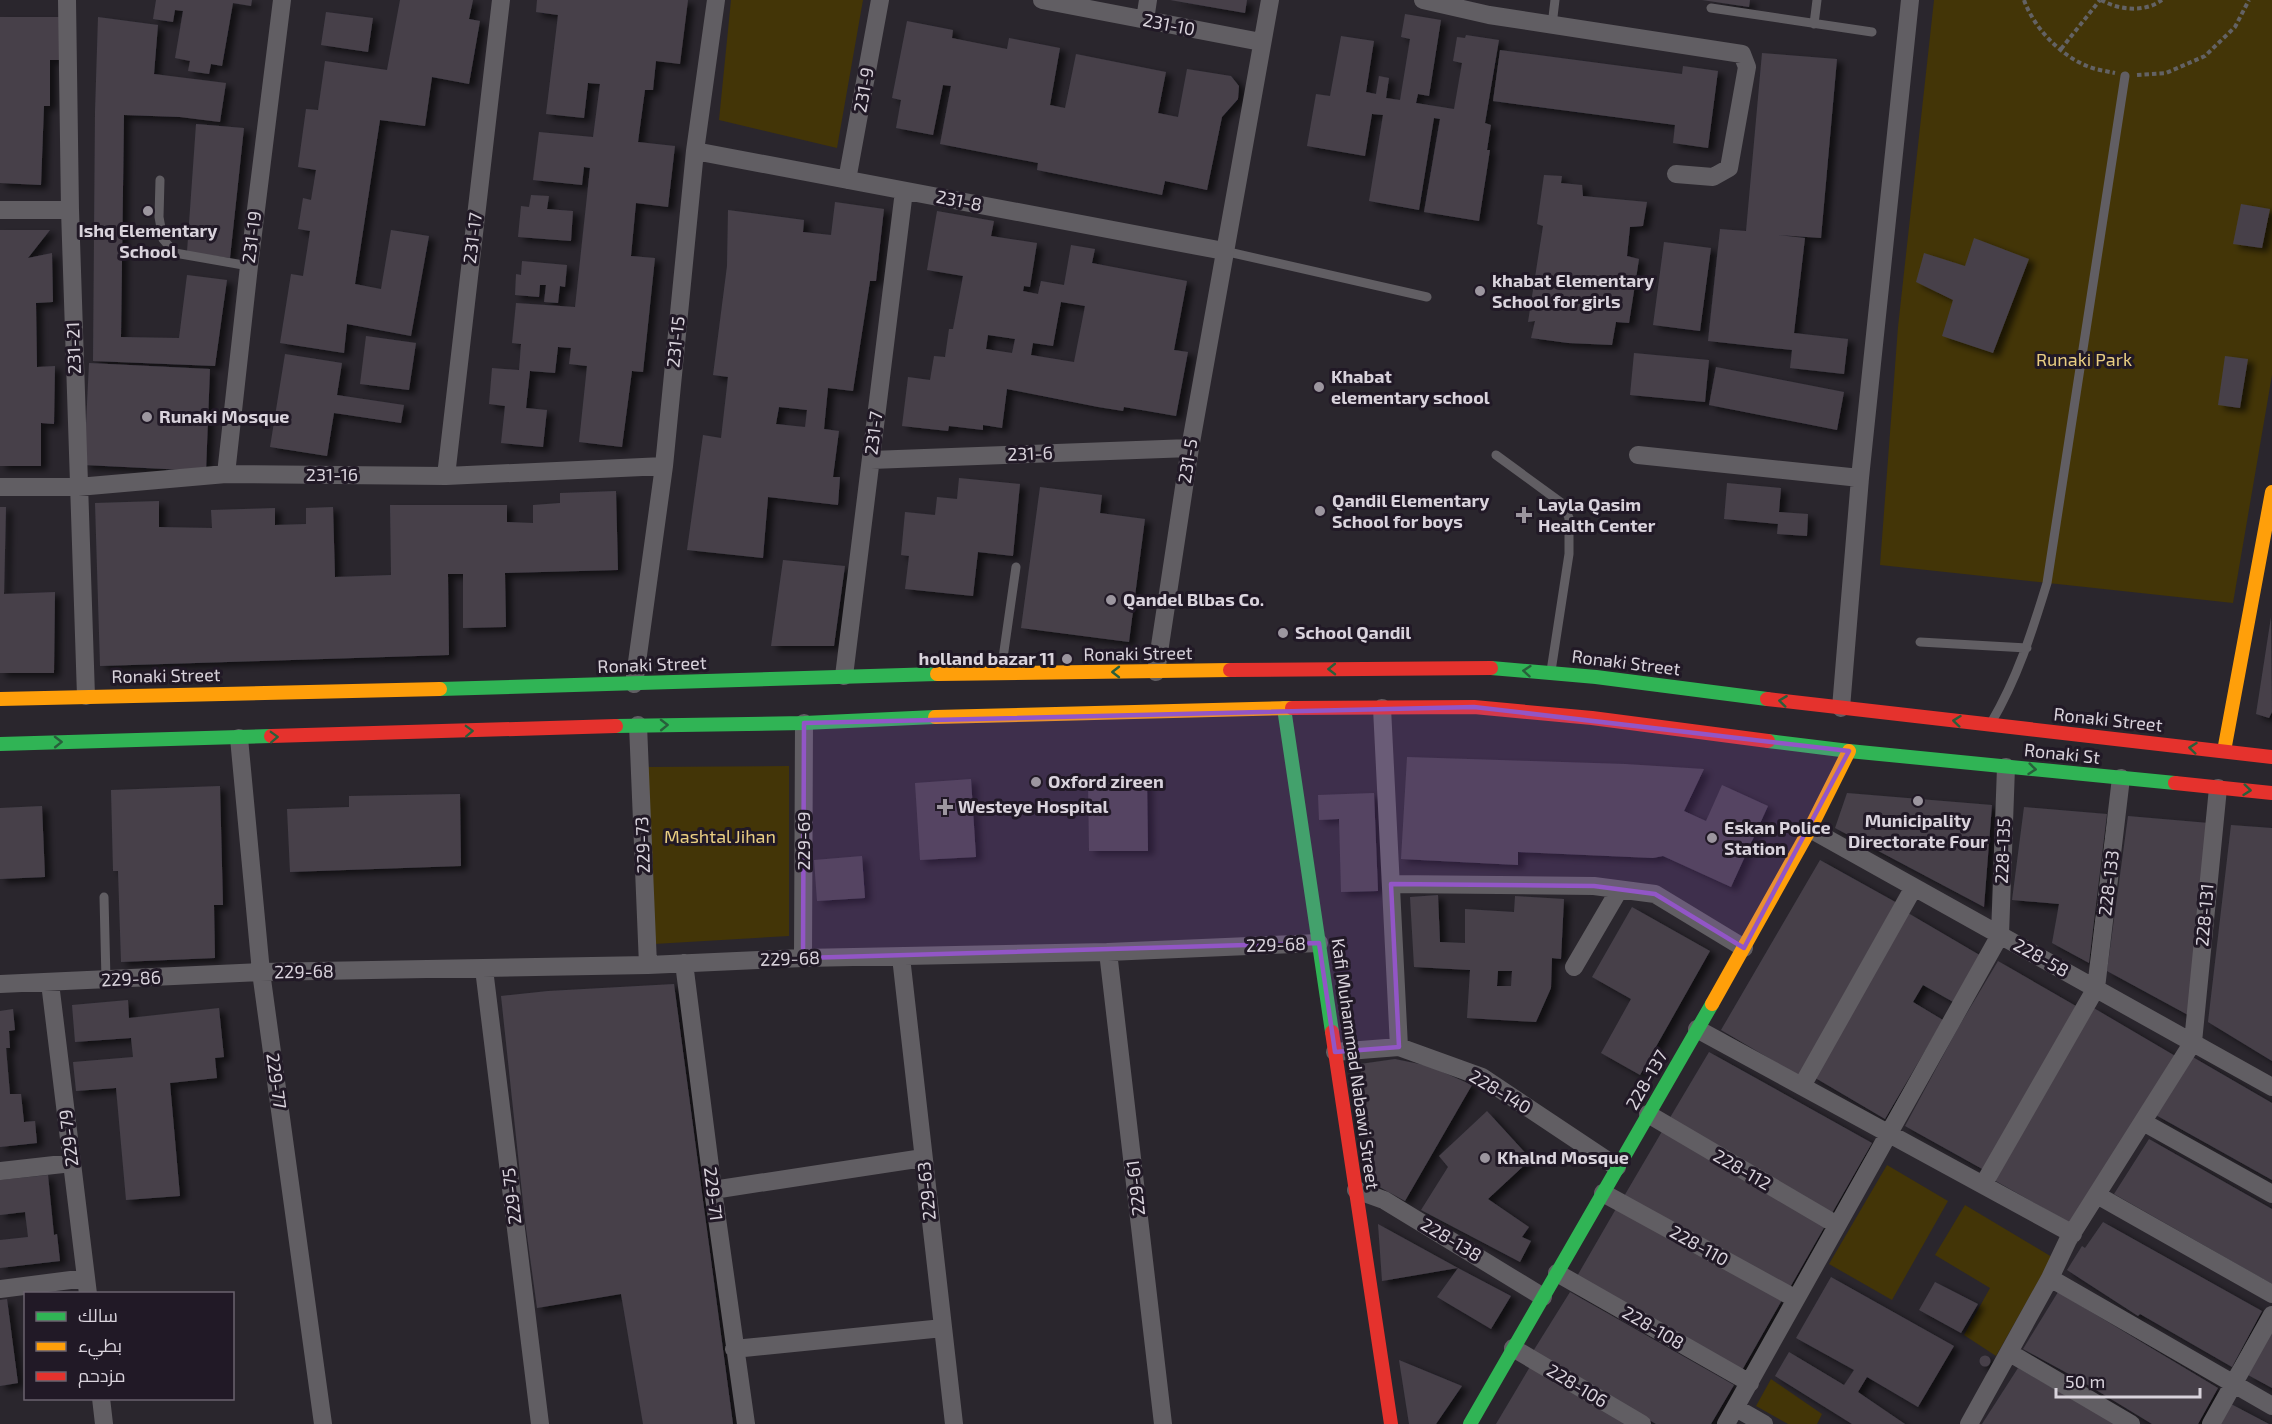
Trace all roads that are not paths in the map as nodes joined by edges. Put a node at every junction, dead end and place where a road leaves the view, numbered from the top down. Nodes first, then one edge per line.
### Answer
1 (67, 0) edge
2 (282, 0) edge
3 (501, 0) edge
4 (716, 0) edge
5 (880, 0) edge
6 (1042, 0) edge
7 (1148, 0) edge
8 (1270, 0) edge
9 (1423, 0) edge
10 (1556, 0) edge
11 (1817, 0) edge
12 (1910, 0) edge
13 (1711, 8) dead end
14 (1145, 20) junction
15 (1814, 24) junction
16 (1552, 25) junction
17 (1872, 32) dead end
18 (1261, 42) junction
19 (2125, 76) road end
20 (695, 151) junction
21 (1676, 174) dead end
22 (160, 180) dead end
23 (847, 180) junction
24 (904, 191) junction
25 (0, 210) edge
26 (70, 210) junction
27 (1224, 250) junction
28 (249, 266) junction
29 (1427, 297) dead end
30 (1190, 448) junction
31 (1496, 455) dead end
32 (1638, 456) dead end
33 (871, 460) junction
34 (664, 466) junction
35 (226, 474) junction
36 (446, 476) junction
37 (1860, 478) junction
38 (0, 487) edge
39 (78, 487) junction
40 (2272, 492) edge
41 (1016, 567) dead end
42 (1920, 642) dead end
43 (2027, 648) junction
44 (1156, 672) junction
45 (1001, 673) junction
46 (1551, 673) junction
47 (844, 676) junction
48 (634, 684) junction
49 (86, 696) junction
50 (0, 699) edge
51 (1284, 708) junction
52 (1382, 708) junction
53 (1841, 708) junction
54 (804, 723) junction
55 (638, 725) junction
56 (1989, 725) junction
57 (239, 738) junction
58 (0, 744) edge
59 (1849, 751) junction
60 (2224, 751) junction
61 (2272, 757) edge
62 (2006, 767) junction
63 (2121, 778) junction
64 (2218, 788) junction
65 (2272, 793) edge
66 (1810, 829) junction
67 (1391, 884) junction
68 (1914, 887) junction
69 (1619, 890) junction
70 (104, 897) dead end
71 (2000, 935) junction
72 (1319, 943) junction
73 (1744, 948) junction
74 (1108, 952) junction
75 (901, 957) junction
76 (803, 958) junction
77 (684, 963) junction
78 (648, 965) junction
79 (1574, 967) dead end
80 (484, 969) junction
81 (261, 972) junction
82 (106, 980) junction
83 (50, 983) junction
84 (0, 984) edge
85 (2096, 988) junction
86 (1697, 1029) junction
87 (2193, 1042) junction
88 (1399, 1047) junction
89 (1335, 1052) junction
90 (1802, 1086) junction
91 (2272, 1087) edge
92 (1648, 1114) junction
93 (2143, 1122) junction
94 (1888, 1133) junction
95 (924, 1158) junction
96 (72, 1163) junction
97 (1617, 1167) junction
98 (0, 1170) edge
99 (1983, 1185) junction
100 (713, 1190) junction
101 (1356, 1190) junction
102 (1603, 1193) junction
103 (2272, 1194) edge
104 (2097, 1195) junction
105 (1837, 1225) junction
106 (2073, 1234) junction
107 (1557, 1273) junction
108 (2050, 1278) junction
109 (87, 1286) edge
110 (0, 1289) edge
111 (2272, 1294) edge
112 (1543, 1297) junction
113 (1796, 1299) junction
114 (2272, 1315) edge
115 (943, 1328) junction
116 (1513, 1348) junction
117 (735, 1349) junction
118 (2010, 1353) junction
119 (1750, 1383) junction
120 (2234, 1384) junction
121 (101, 1400) edge
122 (2272, 1406) edge
123 (1736, 1408) junction
124 (1472, 1423) edge
125 (104, 1424) edge
126 (323, 1424) edge
127 (540, 1424) edge
128 (746, 1424) edge
129 (954, 1424) edge
130 (1163, 1424) edge
131 (1391, 1424) edge
132 (1642, 1424) edge
133 (1726, 1424) edge
134 (1764, 1424) edge
135 (1970, 1424) edge
136 (2131, 1424) edge
137 (2211, 1424) edge

1 - 26 street, 231-21
2 - 28 street, 231-19
3 - 36 street, 231-17
4 - 20 street, 231-15
5 - 23 street, 231-9
6 - 14 street, 231-10
7 - 14 street
8 - 18 street, 231-5
9 - 16 street
10 - 16 lane
11 - 15 lane
12 - 37 street
13 - 15 lane
14 - 18 street, 231-10
15 - 17 lane
16 - 21 street
18 - 27 street, 231-5
19 - 43 lane
20 - 23 street, 231-8
20 - 34 street, 231-15
22 - 28 lane
23 - 24 street, 231-8
24 - 27 street, 231-8
24 - 33 street, 231-7
25 - 26 street
26 - 39 street, 231-21
27 - 29 lane
27 - 30 street, 231-5
28 - 35 street, 231-19
30 - 33 street, 231-6
30 - 44 street, 231-5
31 - 46 lane
32 - 37 street
33 - 47 street, 231-7
34 - 36 street, 231-16
34 - 48 street, 231-15
35 - 36 street, 231-16
35 - 39 street, 231-16
37 - 53 street
38 - 39 street, 231-16
39 - 49 street, 231-21
40 - 60 main road
41 - 45 lane
42 - 43 lane
43 - 56 lane
44 -> 45 main road, Ronaki Street
46 -> 44 main road, Ronaki Street
45 - 47 main road, Ronaki Street
53 -> 46 main road, Ronaki Street
47 - 48 main road, Ronaki Street
48 - 49 main road, Ronaki Street
49 - 50 main road, Ronaki Street
51 - 52 main road
51 - 54 main road
51 - 72 main road, Kafi Muhammad Nabawi Street
52 - 59 main road
52 - 67 street
56 -> 53 main road, Ronaki Street
55 -> 54 main road
54 - 76 street, 229-69
57 -> 55 main road
55 - 78 street, 229-73
60 -> 56 main road, Ronaki Street
58 -> 57 main road
57 - 81 street, 229-77
59 - 62 main road, Ronaki St
59 - 66 main road, 228-137
60 - 61 main road, Ronaki Street
62 -> 63 main road, Ronaki St
62 - 71 street, 228-135
63 - 64 main road, Ronaki St
63 - 85 street, 228-133
64 -> 65 main road, Ronaki St
64 - 87 street, 228-131
66 - 68 street, 228-58
66 - 73 main road, 228-137
67 - 69 street
67 - 88 street
68 - 71 street, 228-58
68 - 90 street
69 - 73 street
69 - 79 street
70 - 82 lane
71 - 85 street, 228-58
71 - 94 street
72 - 74 street, 229-68
72 - 89 main road, Kafi Muhammad Nabawi Street
73 - 86 main road, 228-137
74 - 75 street, 229-68
74 - 130 street, 229-61
75 - 76 street, 229-68
75 - 95 street, 229-63
76 - 77 street, 229-68
77 - 78 street, 229-68
77 - 100 street, 229-71
78 - 80 street, 229-68
80 - 81 street, 229-68
80 - 127 street, 229-75
81 - 82 street, 229-86
81 - 126 street, 229-77
82 - 83 street, 229-86
83 - 84 street, 229-86
83 - 96 street, 229-79
85 - 87 street, 228-58
85 - 99 street
86 - 90 street
86 - 92 main road, 228-137
87 - 91 street, 228-58
87 - 93 street
88 - 89 street, 228-140
88 - 97 street, 228-140
89 - 101 main road, Kafi Muhammad Nabawi Street
90 - 94 street
92 - 97 main road, 228-137
92 - 105 street, 228-112
93 - 103 street
93 - 104 street
94 - 99 street
94 - 105 street
95 - 100 street
95 - 115 street, 229-63
96 - 98 street
96 - 109 street, 229-79
97 - 102 main road, 228-137
99 - 106 street
100 - 117 street, 229-71
101 - 112 street, 228-138
101 - 131 main road, Kafi Muhammad Nabawi Street
102 - 107 main road, 228-137
102 - 113 street, 228-110
104 - 106 street
104 - 111 street
105 - 113 street
106 - 108 street
107 - 112 main road, 228-137
107 - 119 street, 228-108
108 - 118 street
108 - 120 street
109 - 110 street
112 - 116 main road, 228-137
113 - 119 street
114 - 120 street
115 - 117 street
115 - 129 street, 229-63
116 - 124 main road, 228-137
116 - 132 street, 228-106
117 - 128 street, 229-71
118 - 135 street
118 - 136 street
119 - 123 street
120 - 122 street
120 - 137 street
121 - 125 street
123 - 133 street
123 - 134 street

